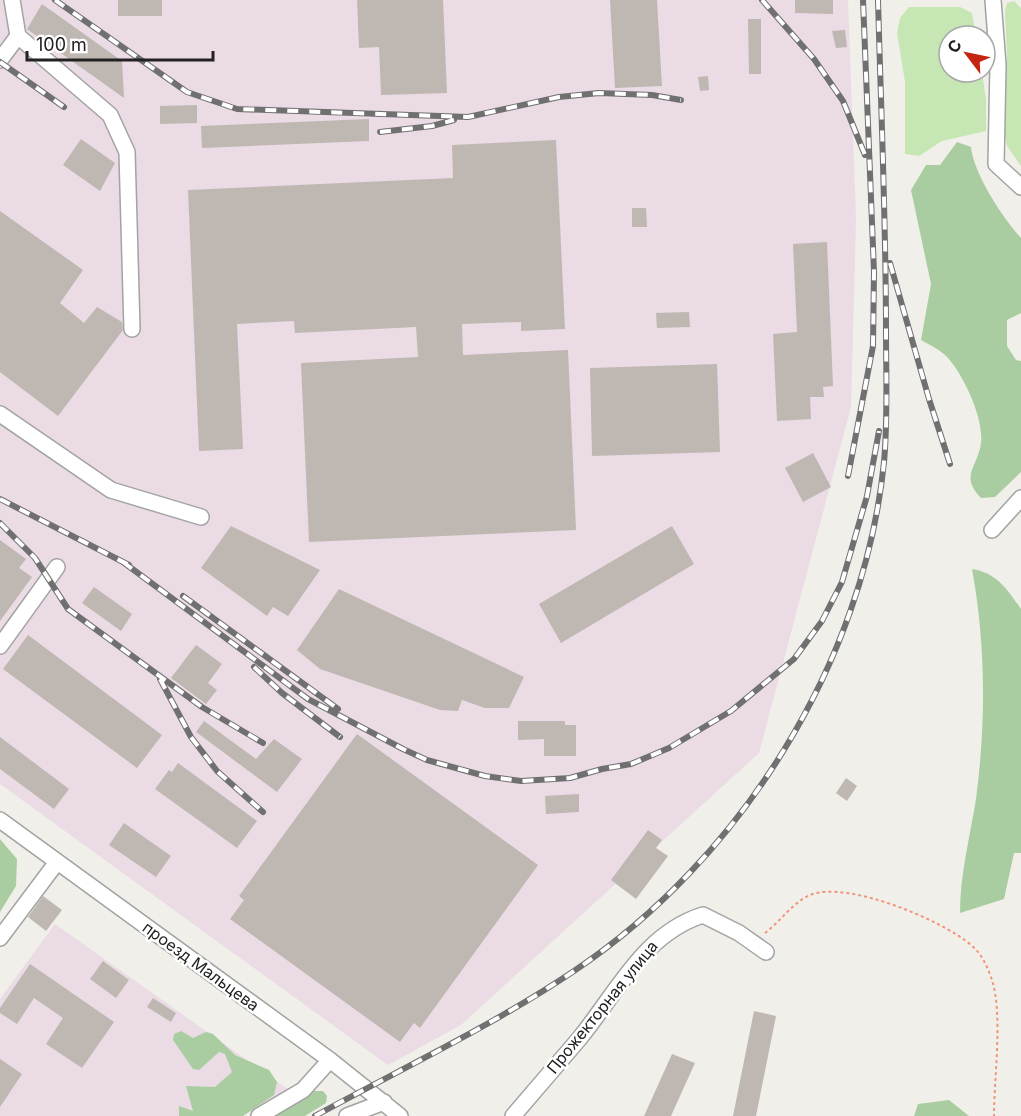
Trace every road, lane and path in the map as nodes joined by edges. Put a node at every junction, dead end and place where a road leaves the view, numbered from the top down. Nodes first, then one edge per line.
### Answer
1 (12, 0) edge
2 (993, 0) edge
3 (18, 36) junction
4 (0, 60) edge
5 (1021, 187) edge
6 (132, 329) dead end
7 (0, 414) edge
8 (1021, 498) edge
9 (201, 517) dead end
10 (992, 530) dead end
11 (57, 567) dead end
12 (0, 646) edge
13 (0, 820) edge
14 (57, 862) junction
15 (0, 938) edge
16 (759, 947) joint
17 (330, 1060) junction
18 (384, 1102) junction
19 (259, 1116) edge
20 (347, 1116) edge
21 (400, 1116) edge
22 (513, 1116) edge
23 (994, 1116) edge

1 - 3 street
2 - 5 street
3 - 4 street
3 - 6 street
7 - 9 street
8 - 10 street
11 - 12 street
13 - 14 street, проезд Мальцева
14 - 15 street
14 - 17 street, проезд Мальцева
16 - 22 street, Прожекторная улица
16 - 23 path
17 - 18 street, проезд Мальцева
17 - 19 street
18 - 20 street
18 - 21 street, проезд Мальцева

